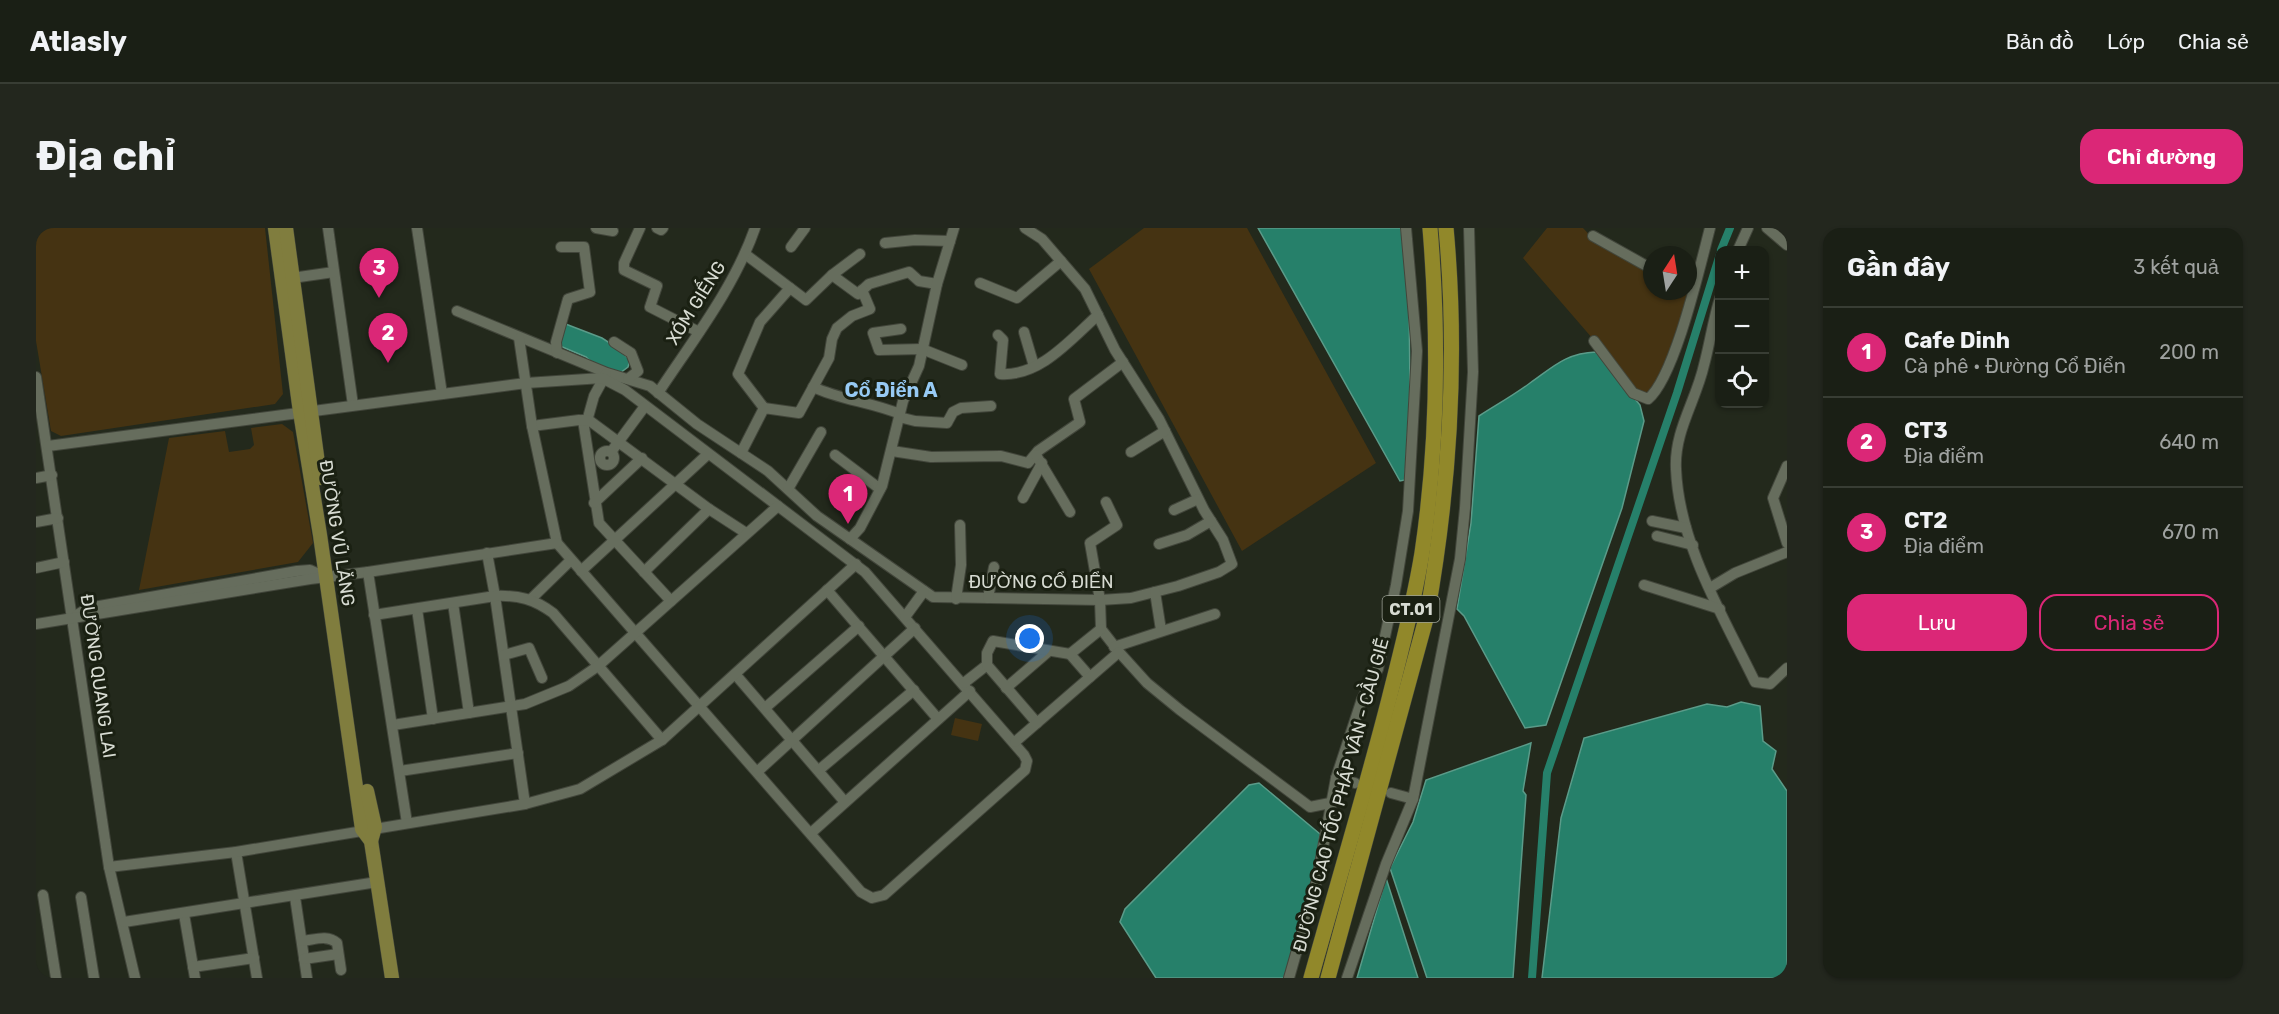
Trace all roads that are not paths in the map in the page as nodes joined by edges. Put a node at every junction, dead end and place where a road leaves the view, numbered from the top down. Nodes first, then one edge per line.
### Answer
1 (275, 228) edge
2 (286, 228) edge
3 (328, 228) edge
4 (417, 228) edge
5 (596, 228) edge
6 (640, 228) edge
7 (657, 228) edge
8 (663, 228) edge
9 (755, 228) edge
10 (805, 228) edge
11 (954, 228) edge
12 (1025, 228) edge
13 (1406, 228) edge
14 (1430, 228) edge
15 (1446, 228) edge
16 (1469, 228) edge
17 (1710, 228) edge
18 (1749, 228) edge
19 (1767, 228) edge
20 (613, 231) dead end
21 (1593, 236) dead end
22 (950, 241) junction
23 (885, 243) dead end
24 (1787, 245) edge
25 (1740, 246) edge
26 (561, 247) dead end
27 (791, 247) dead end
28 (745, 254) junction
29 (860, 254) dead end
30 (1061, 261) junction
31 (1643, 264) edge
32 (1697, 267) edge
33 (334, 272) junction
34 (832, 275) junction
35 (292, 278) junction
36 (980, 283) dead end
37 (937, 284) junction
38 (790, 288) junction
39 (862, 290) junction
40 (1687, 300) edge
41 (1719, 300) edge
42 (457, 311) dead end
43 (1098, 315) junction
44 (901, 329) dead end
45 (699, 332) junction
46 (1024, 332) dead end
47 (998, 334) dead end
48 (519, 338) junction
49 (1594, 341) dead end
50 (614, 342) dead end
51 (922, 349) junction
52 (557, 353) junction
53 (1123, 362) junction
54 (962, 365) dead end
55 (1034, 366) junction
56 (604, 376) junction
57 (628, 379) junction
58 (36, 380) edge
59 (526, 383) junction
60 (813, 387) junction
61 (658, 393) junction
62 (442, 394) junction
63 (353, 405) junction
64 (645, 406) junction
65 (991, 406) dead end
66 (764, 408) junction
67 (305, 412) junction
68 (900, 416) junction
69 (585, 421) junction
70 (532, 426) junction
71 (41, 431) edge
72 (1165, 431) junction
73 (820, 432) dead end
74 (619, 441) junction
75 (48, 446) junction
76 (892, 451) junction
77 (1131, 452) dead end
78 (741, 453) junction
79 (708, 454) junction
80 (835, 455) dead end
81 (611, 458) junction
82 (642, 458) junction
83 (1039, 459) junction
84 (588, 461) junction
85 (1787, 466) edge
86 (52, 475) junction
87 (622, 477) junction
88 (36, 478) edge
89 (776, 478) junction
90 (678, 484) junction
91 (788, 489) junction
92 (880, 489) junction
93 (763, 495) junction
94 (1023, 498) dead end
95 (1198, 499) junction
96 (1106, 502) dead end
97 (594, 503) junction
98 (778, 506) junction
99 (709, 509) junction
100 (1174, 510) dead end
101 (1070, 512) dead end
102 (58, 518) junction
103 (1211, 521) junction
104 (1652, 521) dead end
105 (36, 522) edge
106 (960, 525) dead end
107 (1686, 528) junction
108 (747, 533) junction
109 (1657, 536) dead end
110 (850, 539) junction
111 (615, 541) junction
112 (557, 543) junction
113 (1787, 543) edge
114 (1158, 544) dead end
115 (1693, 545) junction
116 (1787, 552) edge
117 (487, 553) junction
118 (571, 560) junction
119 (64, 562) junction
120 (856, 564) junction
121 (994, 567) dead end
122 (36, 568) edge
123 (581, 571) junction
124 (368, 572) junction
125 (644, 572) junction
126 (331, 577) junction
127 (1644, 585) dead end
128 (1710, 588) junction
129 (827, 590) junction
130 (924, 591) junction
131 (1155, 592) junction
132 (495, 596) junction
133 (988, 598) junction
134 (531, 599) junction
135 (956, 599) junction
136 (1100, 600) junction
137 (671, 602) junction
138 (453, 603) junction
139 (417, 609) junction
140 (1720, 609) junction
141 (1215, 614) dead end
142 (374, 615) junction
143 (73, 617) junction
144 (905, 617) junction
145 (36, 624) edge
146 (859, 627) junction
147 (915, 628) junction
148 (1101, 629) junction
149 (1161, 630) junction
150 (634, 634) junction
151 (1117, 650) junction
152 (1049, 651) junction
153 (1070, 654) junction
154 (504, 655) junction
155 (885, 656) junction
156 (987, 665) junction
157 (598, 666) junction
158 (1787, 668) edge
159 (735, 674) junction
160 (1090, 677) junction
161 (542, 678) dead end
162 (967, 687) junction
163 (1006, 688) junction
164 (914, 690) junction
165 (511, 706) junction
166 (698, 707) junction
167 (765, 708) junction
168 (469, 713) junction
169 (433, 719) junction
170 (938, 719) junction
171 (1037, 723) junction
172 (393, 725) junction
173 (662, 740) junction
174 (792, 740) junction
175 (1014, 742) junction
176 (518, 753) junction
177 (400, 771) junction
178 (819, 771) junction
179 (757, 772) junction
180 (1335, 778) junction
181 (1355, 783) dead end
182 (1391, 793) dead end
183 (1413, 799) junction
184 (844, 801) junction
185 (1330, 803) junction
186 (525, 804) junction
187 (407, 823) junction
188 (368, 828) junction
189 (811, 833) junction
190 (236, 852) junction
191 (109, 867) junction
192 (377, 882) junction
193 (43, 895) dead end
194 (81, 897) dead end
195 (295, 897) junction
196 (246, 904) junction
197 (41, 910) edge
198 (184, 914) junction
199 (124, 922) junction
200 (302, 941) junction
201 (338, 954) junction
202 (254, 958) junction
203 (304, 959) junction
204 (341, 970) dead end
205 (194, 972) edge
206 (56, 978) edge
207 (94, 978) edge
208 (135, 978) edge
209 (257, 978) edge
210 (307, 978) edge
211 (392, 978) edge
212 (1289, 978) edge
213 (1311, 978) edge
214 (1328, 978) edge
215 (1347, 978) edge

1 - 67 main road, ĐƯỜNG VŨ LĂNG
2 - 35 main road, ĐƯỜNG VŨ LĂNG
3 - 33 street
4 - 62 street
5 - 20 street
6 - 45 street
7 - 8 street
9 - 28 street, XÓM GIẾNG
10 - 27 street
11 - 22 street
12 - 30 street, ĐƯỜNG CỔ ĐIỂN
13 - 180 street
14 - 213 highway, ĐƯỜNG CAO TỐC PHÁP VÂN - CẦU GIẼ / CT.01
15 - 214 highway, ĐƯỜNG CAO TỐC PHÁP VÂN - CẦU GIẼ / CT.01
16 - 183 street
17 - 32 street
18 - 25 street
19 - 24 street
21 - 31 street
22 - 23 street
22 - 37 street
26 - 52 street
28 - 38 street
28 - 45 street, XÓM GIẾNG
29 - 34 street
30 - 36 street
30 - 43 street, ĐƯỜNG CỔ ĐIỂN
33 - 35 street
33 - 63 street
34 - 38 street
34 - 39 street
35 - 67 main road, ĐƯỜNG VŨ LĂNG
37 - 39 street
37 - 51 street
38 - 66 street
39 - 60 street
40 - 49 street
41 - 107 street
42 - 48 street, ĐƯỜNG CỔ ĐIỂN
43 - 53 street, ĐƯỜNG CỔ ĐIỂN
43 - 55 street
44 - 51 street
45 - 61 street, XÓM GIẾNG
46 - 55 street
47 - 55 street
48 - 52 street, ĐƯỜNG CỔ ĐIỂN
48 - 59 street
50 - 57 street
51 - 54 street
51 - 68 street
52 - 56 street, ĐƯỜNG CỔ ĐIỂN
53 - 72 street, ĐƯỜNG CỔ ĐIỂN
53 - 83 street
56 - 57 street, ĐƯỜNG CỔ ĐIỂN
56 - 59 street
56 - 64 street
56 - 69 street
57 - 61 street, ĐƯỜNG CỔ ĐIỂN
58 - 71 street, ĐƯỜNG QUANG LAI
59 - 62 street
59 - 70 street
60 - 66 street
60 - 68 street
61 - 78 street, ĐƯỜNG CỔ ĐIỂN
62 - 63 street
63 - 67 street
64 - 74 street
64 - 79 street
65 - 68 street
66 - 78 street
67 - 75 street
67 - 126 main road, ĐƯỜNG VŨ LĂNG
68 - 76 street
69 - 70 street
69 - 74 street
69 - 84 street
70 - 112 street
71 - 75 street, ĐƯỜNG QUANG LAI
72 - 77 street
72 - 95 street, ĐƯỜNG CỔ ĐIỂN
73 - 91 street
74 - 81 street
74 - 82 street
75 - 86 street, ĐƯỜNG QUANG LAI
76 - 83 street
76 - 92 street
78 - 89 street, ĐƯỜNG CỔ ĐIỂN
79 - 90 street
79 - 93 street
80 - 92 street
81 - 84 street
81 - 87 street
82 - 87 street
82 - 90 street
83 - 94 street
83 - 101 street
84 - 97 street
85 - 113 street
86 - 88 street
86 - 102 street, ĐƯỜNG QUANG LAI
87 - 97 street
89 - 91 street, ĐƯỜNG CỔ ĐIỂN
89 - 93 street
90 - 99 street
90 - 111 street
91 - 110 street, ĐƯỜNG CỔ ĐIỂN
92 - 110 street
93 - 98 street
95 - 100 street
95 - 103 street, ĐƯỜNG CỔ ĐIỂN
96 - 136 street
97 - 111 street
98 - 108 street
98 - 120 street
99 - 108 street
99 - 125 street
102 - 105 street
102 - 119 street, ĐƯỜNG QUANG LAI
103 - 114 street
103 - 131 street, ĐƯỜNG CỔ ĐIỂN
104 - 107 street
106 - 135 street
107 - 115 street
108 - 137 street
109 - 115 street
110 - 130 street, ĐƯỜNG CỔ ĐIỂN
111 - 123 street
111 - 125 street
112 - 117 street
112 - 118 street
115 - 128 street
116 - 128 street
117 - 124 street
117 - 132 street
118 - 123 street
118 - 134 street
119 - 122 street
119 - 143 street, ĐƯỜNG QUANG LAI
120 - 129 street
120 - 144 street
121 - 133 street
123 - 150 street
124 - 126 street
124 - 142 street
125 - 137 street
126 - 143 street
126 - 188 main road, ĐƯỜNG VŨ LĂNG
127 - 140 street
128 - 140 street
129 - 146 street
129 - 159 street
130 - 135 street, ĐƯỜNG CỔ ĐIỂN
130 - 144 street
131 - 136 street, ĐƯỜNG CỔ ĐIỂN
131 - 149 street
132 - 134 street
132 - 138 street
132 - 154 street
133 - 135 street, ĐƯỜNG CỔ ĐIỂN
133 - 136 street, ĐƯỜNG CỔ ĐIỂN
134 - 157 street
136 - 148 street
137 - 150 street
138 - 139 street
138 - 168 street
139 - 142 street
139 - 169 street
140 - 158 street
141 - 149 street
142 - 172 street
143 - 145 street
143 - 191 street, ĐƯỜNG QUANG LAI
144 - 147 street
146 - 155 street
146 - 167 street
147 - 155 street
147 - 162 street
148 - 151 street
148 - 153 street
149 - 151 street
150 - 157 street
150 - 166 street
151 - 160 street
151 - 185 street
152 - 153 street
152 - 156 street
152 - 163 street
153 - 160 street
154 - 161 street
154 - 165 street
155 - 164 street
155 - 174 street
156 - 162 street
156 - 163 street
157 - 165 street
157 - 173 street
159 - 166 street
159 - 167 street
160 - 171 street
162 - 170 street
162 - 175 street
163 - 171 street
164 - 170 street
164 - 178 street
165 - 168 street
165 - 176 street
166 - 173 street
166 - 179 street
167 - 174 street
168 - 169 street
169 - 172 street
170 - 184 street
171 - 175 street
172 - 177 street
173 - 186 street
174 - 178 street
174 - 179 street
175 - 189 street
176 - 177 street
176 - 186 street
177 - 187 street
178 - 184 street
179 - 189 street
180 - 181 street
180 - 185 street
182 - 183 street
183 - 215 street
184 - 189 street
185 - 212 street
186 - 187 street
187 - 188 street
188 - 190 street
188 - 192 main road, ĐƯỜNG VŨ LĂNG
190 - 191 street
190 - 196 street
191 - 199 street, ĐƯỜNG QUANG LAI
192 - 195 street
192 - 211 main road, ĐƯỜNG VŨ LĂNG
193 - 197 street
194 - 207 street
195 - 196 street
195 - 200 street
196 - 198 street
196 - 202 street
197 - 206 street
198 - 199 street
198 - 205 street
199 - 208 street, ĐƯỜNG QUANG LAI
200 - 201 street
200 - 203 street
201 - 203 street
201 - 204 street
202 - 205 street
202 - 209 street
203 - 210 street

